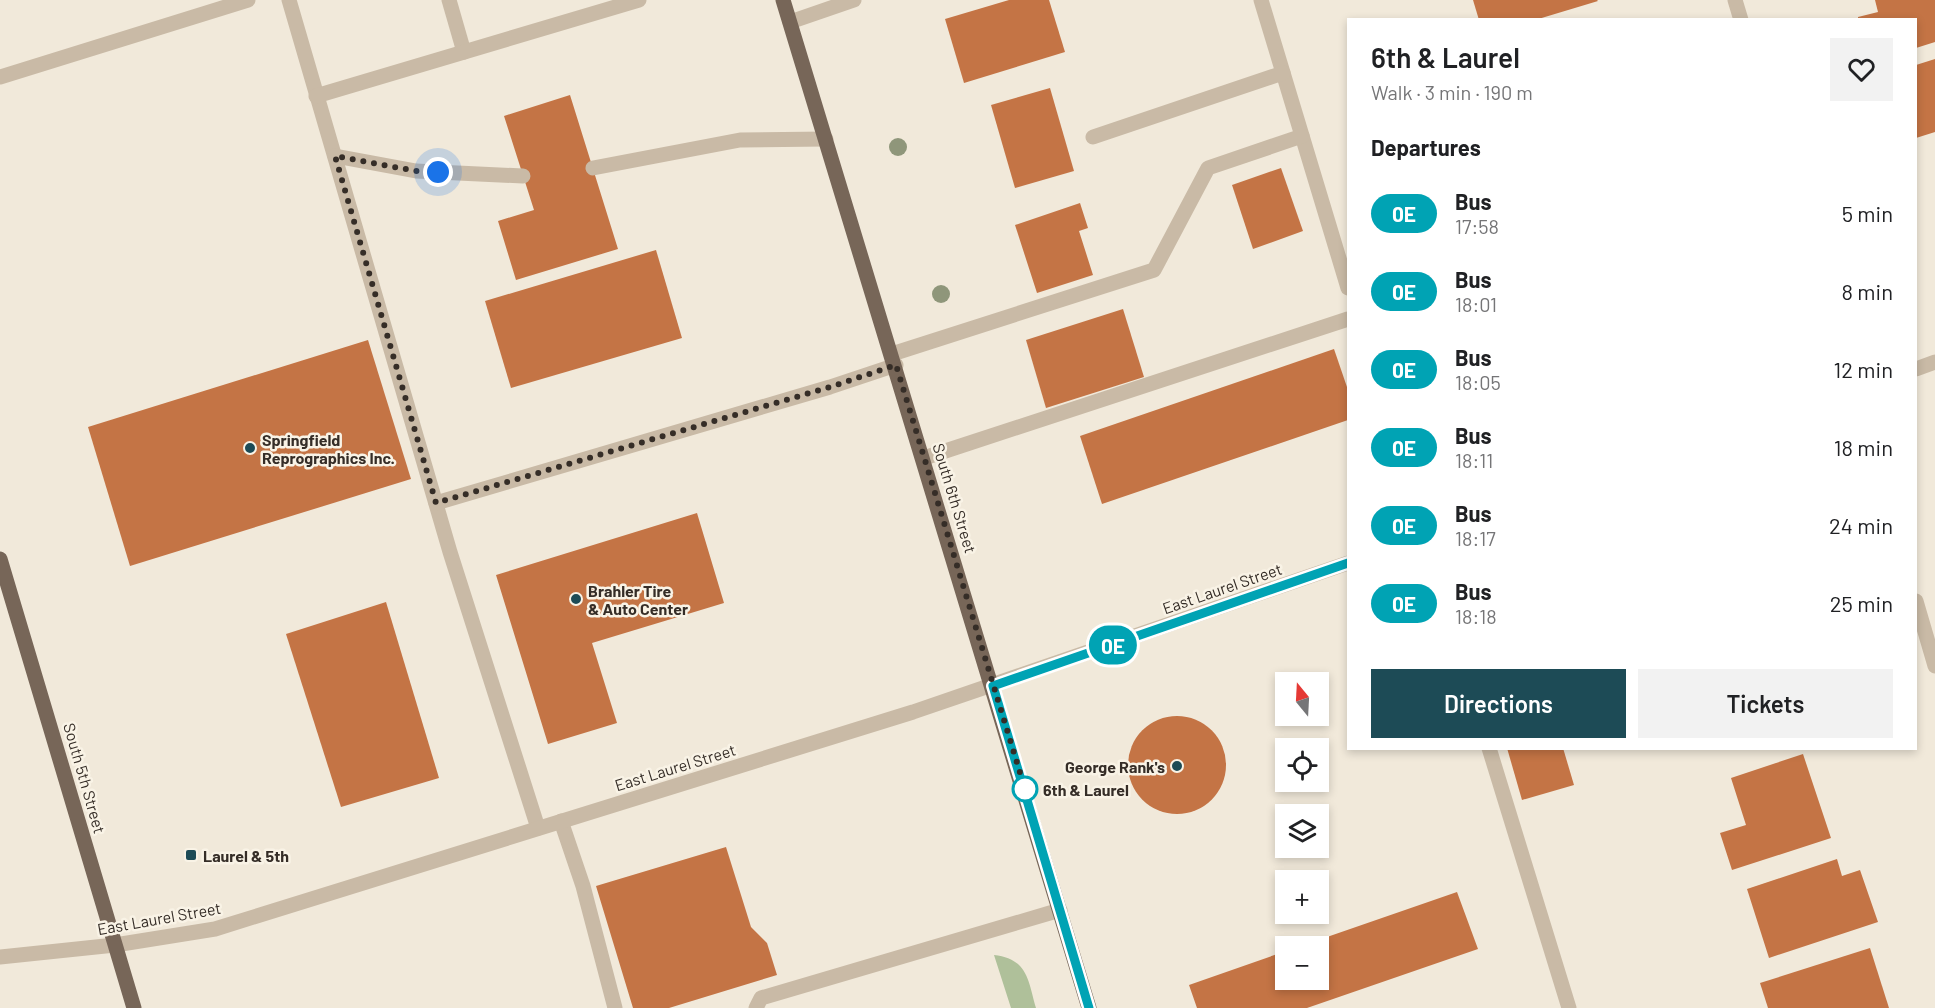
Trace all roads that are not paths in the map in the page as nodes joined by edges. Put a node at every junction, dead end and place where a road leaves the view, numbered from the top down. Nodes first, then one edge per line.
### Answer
1 (248, 0) edge
2 (289, 0) edge
3 (449, 0) edge
4 (639, 0) edge
5 (783, 0) edge
6 (854, 0) edge
7 (1261, 0) edge
8 (1735, 0) edge
9 (611, 4) edge
10 (1740, 18) edge
11 (790, 22) junction
12 (464, 52) junction
13 (1283, 73) junction
14 (0, 76) edge
15 (316, 96) junction
16 (1302, 135) junction
17 (1093, 137) dead end
18 (826, 139) junction
19 (335, 156) junction
20 (593, 168) dead end
21 (523, 176) dead end
22 (1347, 285) edge
23 (1347, 319) edge
24 (894, 359) junction
25 (1935, 362) edge
26 (1917, 369) edge
27 (924, 458) junction
28 (436, 503) junction
29 (0, 559) edge
30 (1347, 563) edge
31 (1917, 605) edge
32 (1935, 666) edge
33 (993, 686) junction
34 (1490, 750) edge
35 (561, 821) junction
36 (538, 828) junction
37 (1060, 910) junction
38 (115, 945) junction
39 (0, 957) edge
40 (134, 1008) edge
41 (615, 1008) edge
42 (756, 1008) edge
43 (1089, 1008) edge
44 (1569, 1008) edge

1 - 14 street
2 - 15 street
3 - 12 street
4 - 9 street
5 - 11 main road, South 6th Street
6 - 11 street
7 - 13 street
8 - 10 street
9 - 12 street
11 - 18 main road, South 6th Street
12 - 15 street
13 - 16 street
13 - 17 street
15 - 19 street
16 - 22 street
16 - 24 street
18 - 20 street
18 - 24 main road, South 6th Street
19 - 21 street
19 - 28 street
23 - 27 street
24 - 27 main road, South 6th Street
24 - 28 street
25 - 26 street
27 - 33 main road, South 6th Street
28 - 36 street
29 - 38 main road, South 5th Street
30 - 33 street, East Laurel Street
31 - 32 street
33 - 35 street, East Laurel Street
33 - 37 main road, South 6th Street
34 - 44 street
35 - 36 street, East Laurel Street
35 - 41 street
36 - 38 street, East Laurel Street
37 - 42 street
37 - 43 main road, South 6th Street
38 - 39 street, East Laurel Street
38 - 40 main road, South 5th Street

